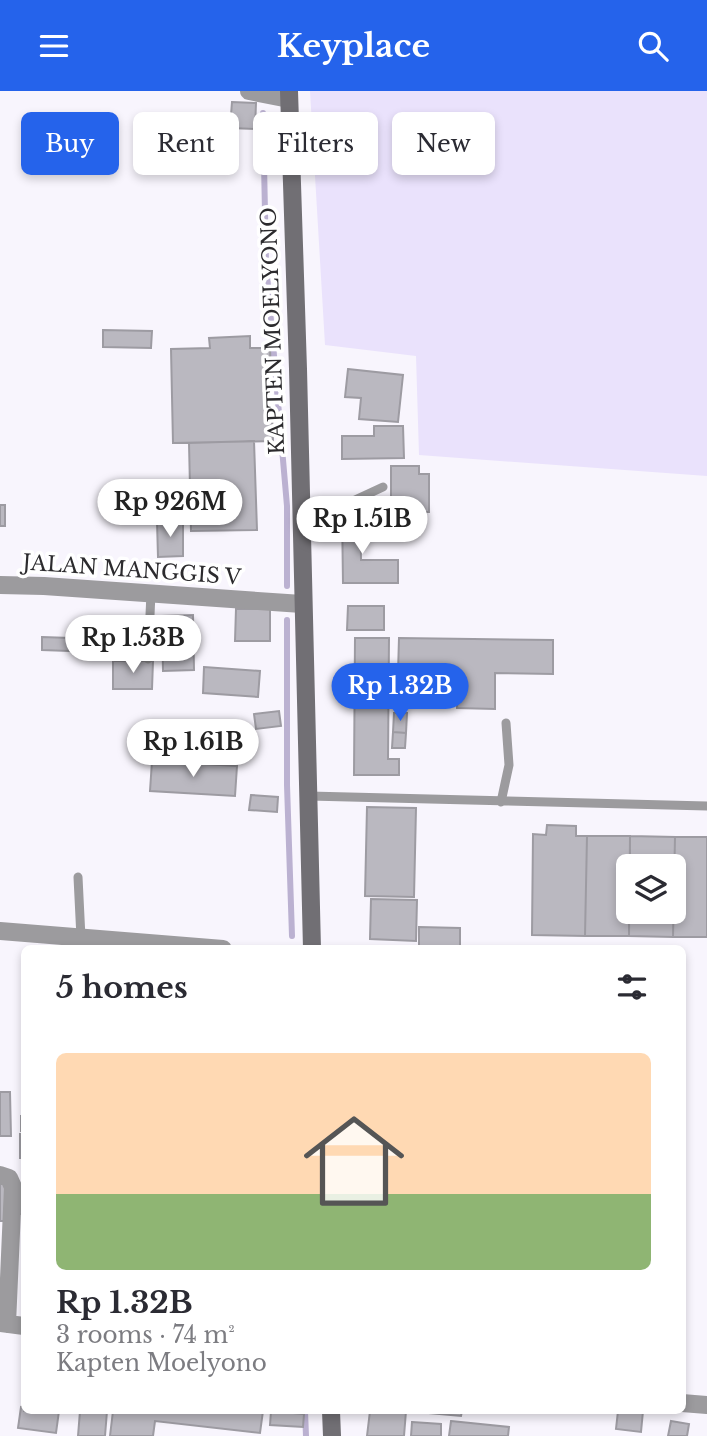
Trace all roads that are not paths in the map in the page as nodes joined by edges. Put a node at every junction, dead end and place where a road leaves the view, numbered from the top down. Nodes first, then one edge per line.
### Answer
1 (249, 91) edge
2 (289, 95) edge
3 (383, 487) dead end
4 (300, 516) junction
5 (0, 585) edge
6 (151, 593) junction
7 (302, 604) junction
8 (148, 659) dead end
9 (506, 723) dead end
10 (309, 796) junction
11 (501, 801) junction
12 (707, 806) edge
13 (78, 877) dead end
14 (0, 931) edge
15 (81, 937) junction
16 (176, 945) edge
17 (312, 945) edge
18 (0, 1175) edge
19 (10, 1325) edge
20 (686, 1403) edge
21 (707, 1405) edge
22 (331, 1414) edge
23 (332, 1436) edge

1 - 2 street
2 - 4 street, KAPTEN MOELYONO
3 - 4 lane
4 - 7 street, KAPTEN MOELYONO
5 - 6 street, JALAN MANGGIS V
6 - 7 street, JALAN MANGGIS V
6 - 8 lane
7 - 10 street, KAPTEN MOELYONO
9 - 11 lane
10 - 11 lane
10 - 17 street, KAPTEN MOELYONO
11 - 12 lane
13 - 15 lane
14 - 15 street
15 - 16 street
18 - 19 street
20 - 21 street
22 - 23 street

